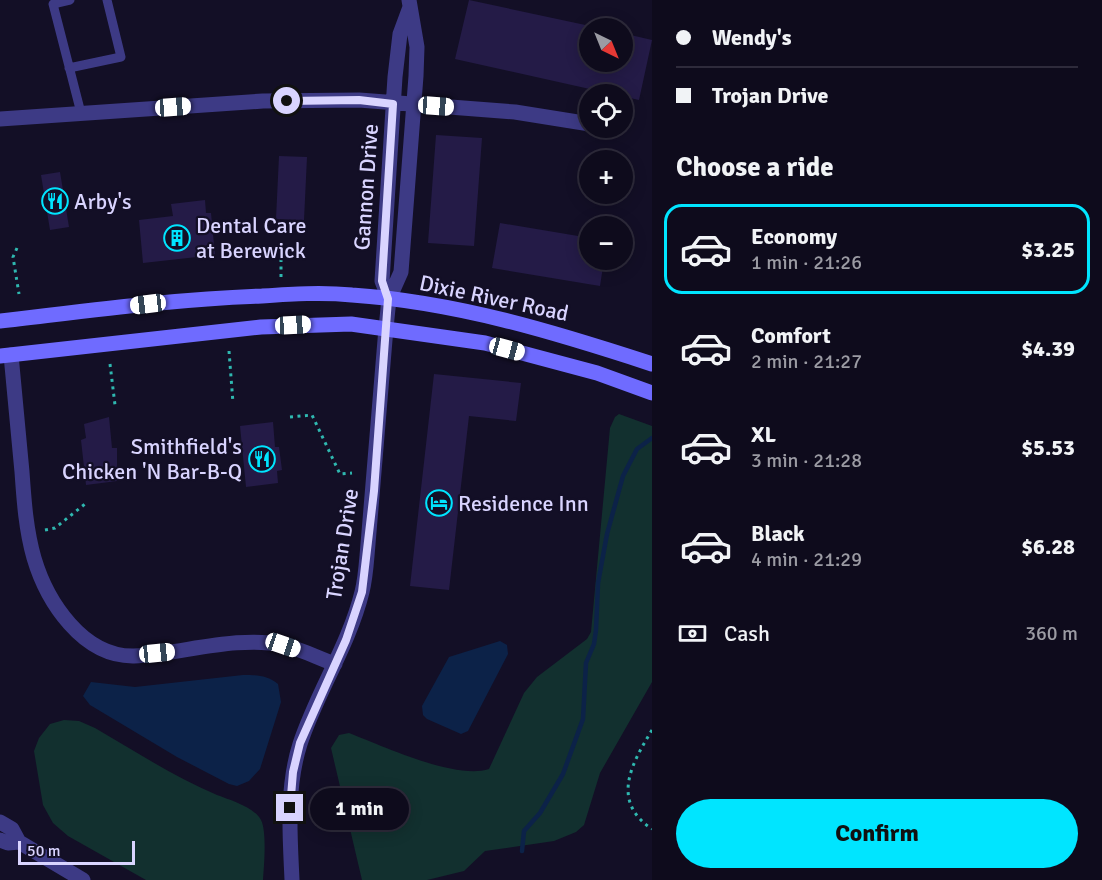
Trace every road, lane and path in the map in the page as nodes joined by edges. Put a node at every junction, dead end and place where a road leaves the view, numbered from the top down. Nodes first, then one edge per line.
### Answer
1 (70, 0) edge
2 (107, 0) edge
3 (410, 4) edge
4 (69, 68) junction
5 (393, 104) junction
6 (414, 105) junction
7 (81, 113) junction
8 (0, 119) edge
9 (579, 122) edge
10 (282, 241) dead end
11 (17, 248) dead end
12 (281, 277) dead end
13 (19, 294) dead end
14 (388, 305) junction
15 (0, 321) edge
16 (386, 328) junction
17 (229, 351) dead end
18 (5, 355) edge
19 (110, 364) dead end
20 (652, 364) edge
21 (652, 393) edge
22 (233, 403) dead end
23 (115, 405) dead end
24 (290, 417) dead end
25 (352, 473) dead end
26 (85, 504) dead end
27 (45, 530) dead end
28 (335, 664) junction
29 (652, 730) edge
30 (0, 822) edge
31 (652, 829) edge
32 (0, 840) edge
33 (19, 842) junction
34 (83, 880) edge
35 (292, 880) edge

1 - 4 lane
2 - 4 lane
3 - 5 street, Gannon Drive
3 - 6 street, Gannon Drive
4 - 7 lane
5 - 6 street
5 - 7 street
5 - 14 street, Gannon Drive
6 - 9 street
6 - 14 street, Gannon Drive
7 - 8 street
10 - 12 path
11 - 13 path
14 - 15 street, Dixie River Road
14 - 16 street, Trojan Drive
14 - 20 street, Dixie River Road
16 - 18 street, Dixie River Road
16 - 21 street, Dixie River Road
16 - 28 street, Trojan Drive
17 - 22 path
18 - 28 street
19 - 23 path
24 - 25 path
26 - 27 path
28 - 35 street, Trojan Drive
29 - 31 path
30 - 33 street
32 - 33 street
33 - 34 street

